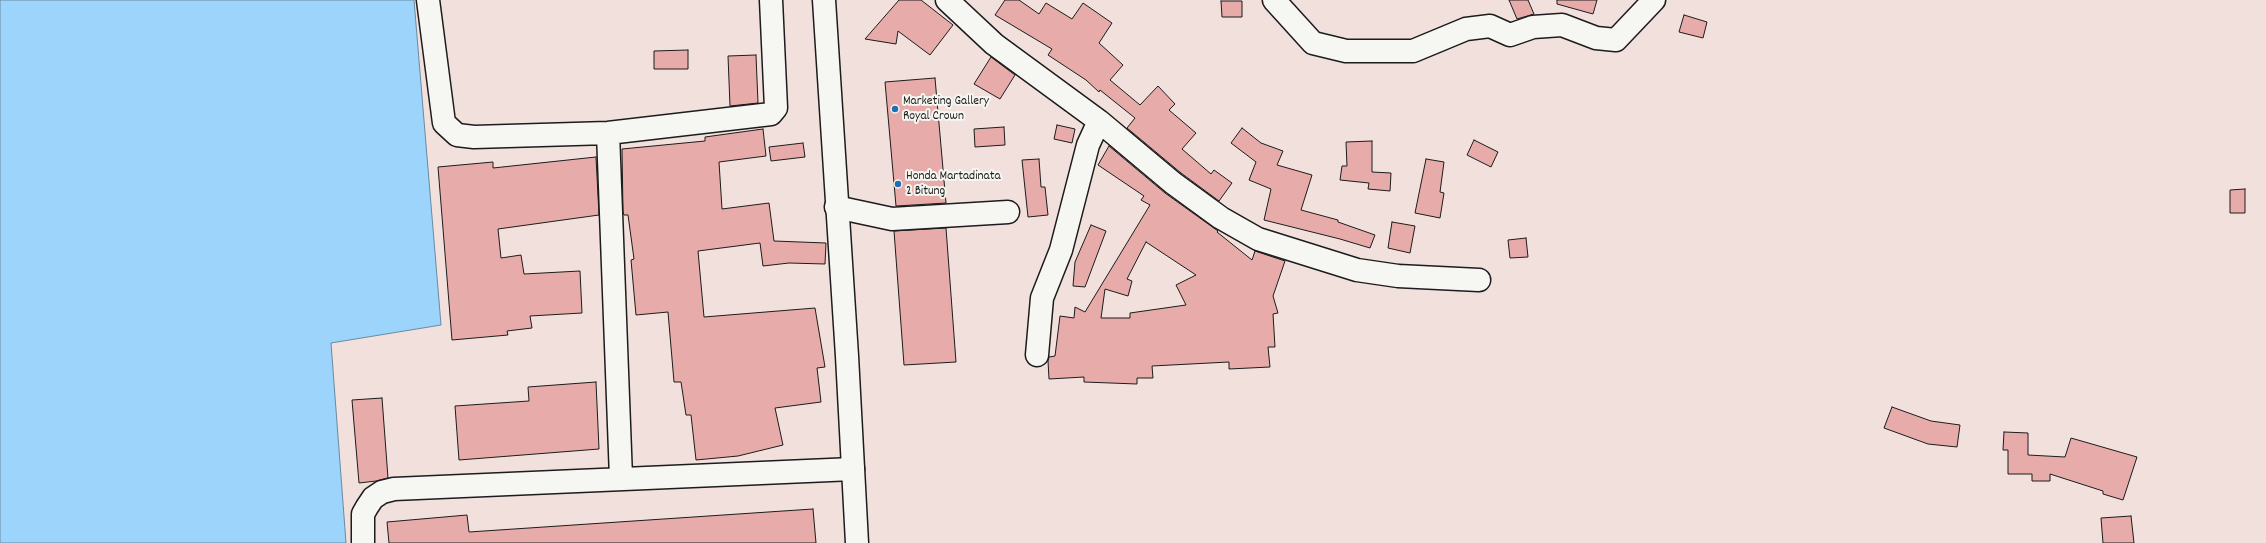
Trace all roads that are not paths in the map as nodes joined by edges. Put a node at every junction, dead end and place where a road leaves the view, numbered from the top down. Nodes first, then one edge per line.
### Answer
1 (428, 0) edge
2 (771, 0) edge
3 (824, 0) edge
4 (946, 0) edge
5 (1274, 0) edge
6 (1654, 0) edge
7 (1099, 121) junction
8 (608, 133) junction
9 (836, 207) junction
10 (1008, 212) dead end
11 (1480, 280) dead end
12 (1037, 355) dead end
13 (853, 469) junction
14 (622, 478) junction
15 (363, 543) edge
16 (857, 543) edge

1 - 8 main road
2 - 8 main road
3 - 9 main road
4 - 7 main road
5 - 6 main road
7 - 11 main road
7 - 12 main road
8 - 14 main road
9 - 10 main road
9 - 13 main road
13 - 14 main road
13 - 16 main road
14 - 15 main road

